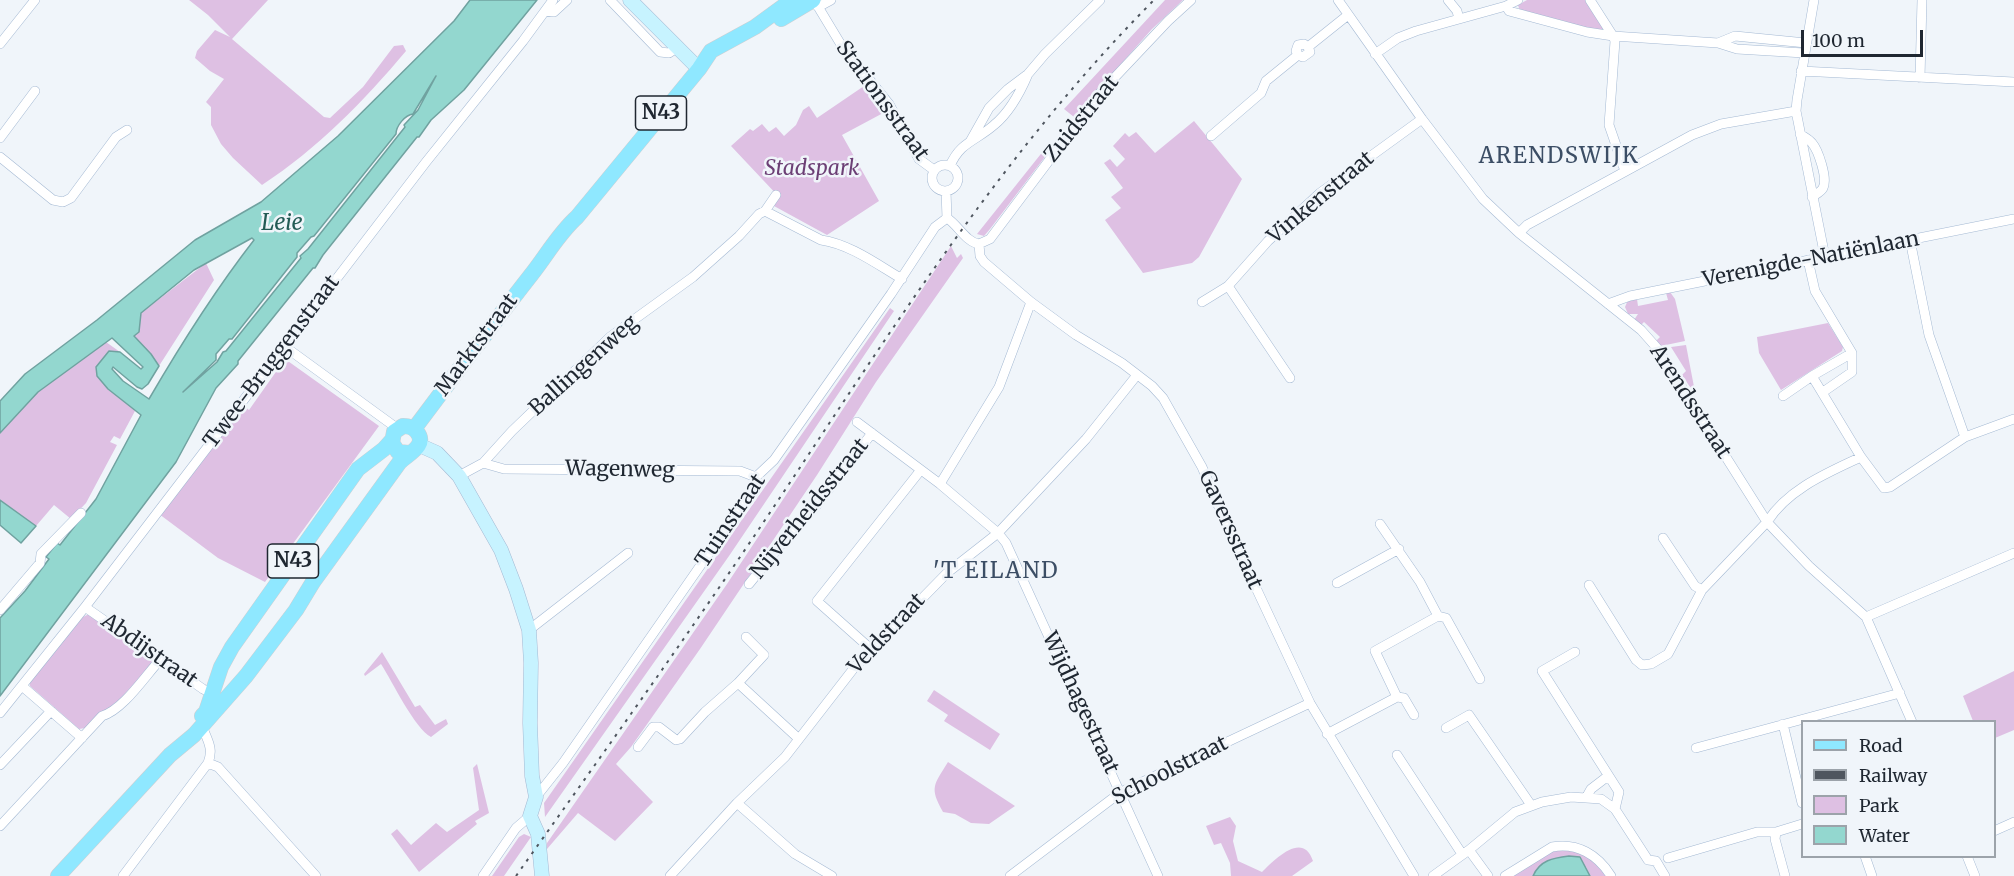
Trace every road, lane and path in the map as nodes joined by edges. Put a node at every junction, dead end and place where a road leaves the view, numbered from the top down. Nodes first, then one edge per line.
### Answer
1 (35, 0) edge
2 (553, 0) edge
3 (567, 0) edge
4 (610, 0) edge
5 (792, 0) edge
6 (831, 0) edge
7 (1100, 0) edge
8 (1191, 0) edge
9 (1338, 0) edge
10 (1448, 0) edge
11 (1518, 0) edge
12 (1590, 0) edge
13 (1814, 0) edge
14 (1922, 0) edge
15 (635, 2) edge
16 (815, 2) edge
17 (1506, 6) junction
18 (545, 12) junction
19 (1348, 15) junction
20 (1459, 19) junction
21 (1613, 36) junction
22 (0, 44) edge
23 (1805, 48) junction
24 (675, 49) junction
25 (1375, 54) junction
26 (699, 69) junction
27 (1801, 70) junction
28 (1028, 74) junction
29 (1920, 78) junction
30 (2014, 82) edge
31 (35, 91) dead end
32 (1796, 111) junction
33 (1422, 119) junction
34 (127, 130) dead end
35 (1800, 134) junction
36 (1211, 136) dead end
37 (0, 138) edge
38 (970, 140) junction
39 (0, 157) edge
40 (950, 166) junction
41 (934, 170) junction
42 (1625, 171) junction
43 (946, 191) junction
44 (776, 195) dead end
45 (1812, 197) junction
46 (765, 211) junction
47 (947, 218) junction
48 (2014, 219) edge
49 (1520, 233) junction
50 (1910, 240) junction
51 (979, 244) junction
52 (1825, 257) junction
53 (1808, 260) junction
54 (902, 279) junction
55 (1228, 286) junction
56 (1030, 302) junction
57 (1202, 302) dead end
58 (1608, 304) junction
59 (285, 346) junction
60 (1852, 352) junction
61 (1137, 375) junction
62 (1812, 376) junction
63 (1290, 378) dead end
64 (1823, 392) junction
65 (1783, 396) dead end
66 (2014, 419) edge
67 (857, 422) dead end
68 (414, 429) junction
69 (872, 433) junction
70 (395, 434) junction
71 (1965, 437) junction
72 (414, 449) junction
73 (1861, 457) junction
74 (483, 463) junction
75 (920, 471) junction
76 (459, 476) junction
77 (756, 477) junction
78 (940, 484) junction
79 (81, 513) dead end
80 (1767, 522) junction
81 (1380, 524) dead end
82 (998, 533) junction
83 (1663, 538) dead end
84 (1399, 549) junction
85 (628, 553) dead end
86 (2014, 553) edge
87 (1336, 583) dead end
88 (749, 584) dead end
89 (1589, 585) dead end
90 (1702, 590) junction
91 (86, 607) junction
92 (0, 610) edge
93 (1438, 616) junction
94 (1866, 616) junction
95 (529, 630) junction
96 (746, 637) dead end
97 (872, 650) junction
98 (1575, 652) dead end
99 (160, 660) junction
100 (1480, 679) dead end
101 (738, 683) junction
102 (21, 686) junction
103 (1900, 693) junction
104 (1397, 697) junction
105 (218, 698) junction
106 (1310, 703) junction
107 (51, 711) junction
108 (0, 713) edge
109 (1414, 715) dead end
110 (1911, 720) edge
111 (1783, 724) junction
112 (197, 726) junction
113 (1446, 728) dead end
114 (1327, 734) junction
115 (82, 738) junction
116 (799, 740) junction
117 (638, 747) dead end
118 (1696, 748) dead end
119 (1397, 755) dead end
120 (208, 763) junction
121 (0, 765) edge
122 (1608, 776) junction
123 (1121, 792) junction
124 (1801, 795) edge
125 (536, 797) junction
126 (1586, 798) junction
127 (737, 803) junction
128 (1531, 805) junction
129 (1615, 809) junction
130 (530, 816) junction
131 (2014, 822) edge
132 (1801, 825) edge
133 (0, 826) edge
134 (1996, 831) edge
135 (1776, 832) junction
136 (1466, 852) junction
137 (1668, 858) dead end
138 (1866, 858) edge
139 (1968, 858) edge
140 (310, 874) edge
141 (675, 874) edge
142 (1437, 875) edge
143 (58, 876) edge
144 (123, 876) edge
145 (483, 876) edge
146 (542, 876) edge
147 (832, 876) edge
148 (1010, 876) edge
149 (1158, 876) edge
150 (1414, 876) edge
151 (1488, 876) edge
152 (1505, 876) edge
153 (1611, 876) edge
154 (1665, 876) edge
155 (1785, 876) edge
156 (1872, 876) edge
157 (1975, 876) edge

1 - 22 street
2 - 18 street, Twee-Bruggenstraat
3 - 18 street
4 - 24 street
5 - 26 main road, Marktstraat / N43
6 - 16 street
7 - 28 street
8 - 51 street, Zuidstraat
9 - 19 street, Arendsstraat
10 - 20 street
11 - 17 street
12 - 21 street
13 - 23 street
14 - 29 street
15 - 24 street
16 - 26 main road, Marktstraat / N43
16 - 41 street, Stationsstraat
17 - 20 street
17 - 21 street
18 - 59 street, Twee-Bruggenstraat
19 - 25 street, Arendsstraat
19 - 36 street
20 - 25 street
21 - 23 street
21 - 42 street
23 - 27 street
24 - 26 street
25 - 33 street, Arendsstraat
26 - 68 main road, Marktstraat / N43
27 - 29 street
27 - 32 street
28 - 38 street
28 - 38 street
29 - 30 street
31 - 37 street
32 - 35 street
32 - 42 street
33 - 49 street, Arendsstraat
33 - 55 street, Vinkenstraat
34 - 39 street
35 - 45 street
35 - 45 street
38 - 40 street
40 - 41 street, Stationsstraat
40 - 43 street, Stationsstraat
41 - 43 street, Stationsstraat
42 - 49 street
43 - 47 street, Stationsstraat
44 - 46 street, Ballingenweg
45 - 52 street
46 - 54 street
46 - 74 street, Ballingenweg
47 - 51 street
47 - 54 street, Tuinstraat
48 - 50 street, Verenigde-Natiënlaan
49 - 58 street, Arendsstraat
50 - 52 street, Verenigde-Natiënlaan
50 - 71 street
51 - 56 street, Gaversstraat
52 - 53 street, Verenigde-Natiënlaan
53 - 58 street, Verenigde-Natiënlaan
53 - 60 street
54 - 77 street, Tuinstraat
55 - 57 street, Vinkenstraat
55 - 63 street
56 - 61 street, Gaversstraat
56 - 78 street
58 - 80 street, Arendsstraat
59 - 70 street
59 - 91 street, Twee-Bruggenstraat
60 - 62 street
60 - 64 street
61 - 82 street, Veldstraat
61 - 106 street, Gaversstraat
62 - 64 street
62 - 65 street
64 - 73 street
66 - 71 street
67 - 69 street, Nijverheidsstraat
68 - 70 main road
68 - 72 main road
69 - 75 street, Nijverheidsstraat
69 - 88 street, Nijverheidsstraat
70 - 72 main road
70 - 105 main road, N43
71 - 73 street
72 - 76 street
72 - 105 main road, N43
73 - 80 street
74 - 76 street, Ballingenweg
74 - 77 street, Wagenweg
75 - 78 street, Nijverheidsstraat
75 - 97 street
76 - 95 street
77 - 125 street, Tuinstraat
78 - 82 street, Nijverheidsstraat
79 - 92 street
80 - 90 street
80 - 94 street, Arendsstraat
81 - 84 street
82 - 97 street, Veldstraat
82 - 123 street, Wijdhagestraat
83 - 90 street
84 - 87 street
84 - 93 street
85 - 95 street
86 - 94 street
89 - 90 street
91 - 99 street, Abdijstraat
91 - 102 street, Twee-Bruggenstraat
93 - 100 street
93 - 104 street
94 - 103 street, Arendsstraat
95 - 125 street
96 - 101 street
97 - 116 street, Veldstraat
98 - 122 street
99 - 105 street, Abdijstraat
99 - 115 street
101 - 116 street
101 - 117 street
102 - 107 street
102 - 108 street, Twee-Bruggenstraat
103 - 110 street, Arendsstraat
103 - 111 street
104 - 109 street
104 - 114 street
105 - 112 main road, N43
106 - 114 street, Gaversstraat
106 - 123 street, Schoolstraat
107 - 115 street
107 - 121 street
111 - 118 street
111 - 124 street
112 - 120 street
112 - 143 main road, N43
113 - 128 street
114 - 150 street, Gaversstraat
115 - 133 street
116 - 127 street, Veldstraat
119 - 136 street
120 - 140 street
120 - 144 street
122 - 126 street
122 - 129 street
123 - 148 street, Schoolstraat
123 - 149 street, Wijdhagestraat
125 - 130 street
126 - 128 street
126 - 129 street
127 - 141 street, Veldstraat
127 - 147 street
128 - 136 street
129 - 154 street
130 - 145 street
130 - 146 street
131 - 134 street
132 - 135 street
135 - 137 street
135 - 155 street
136 - 142 street
136 - 151 street
138 - 156 street
139 - 157 street
152 - 153 street

